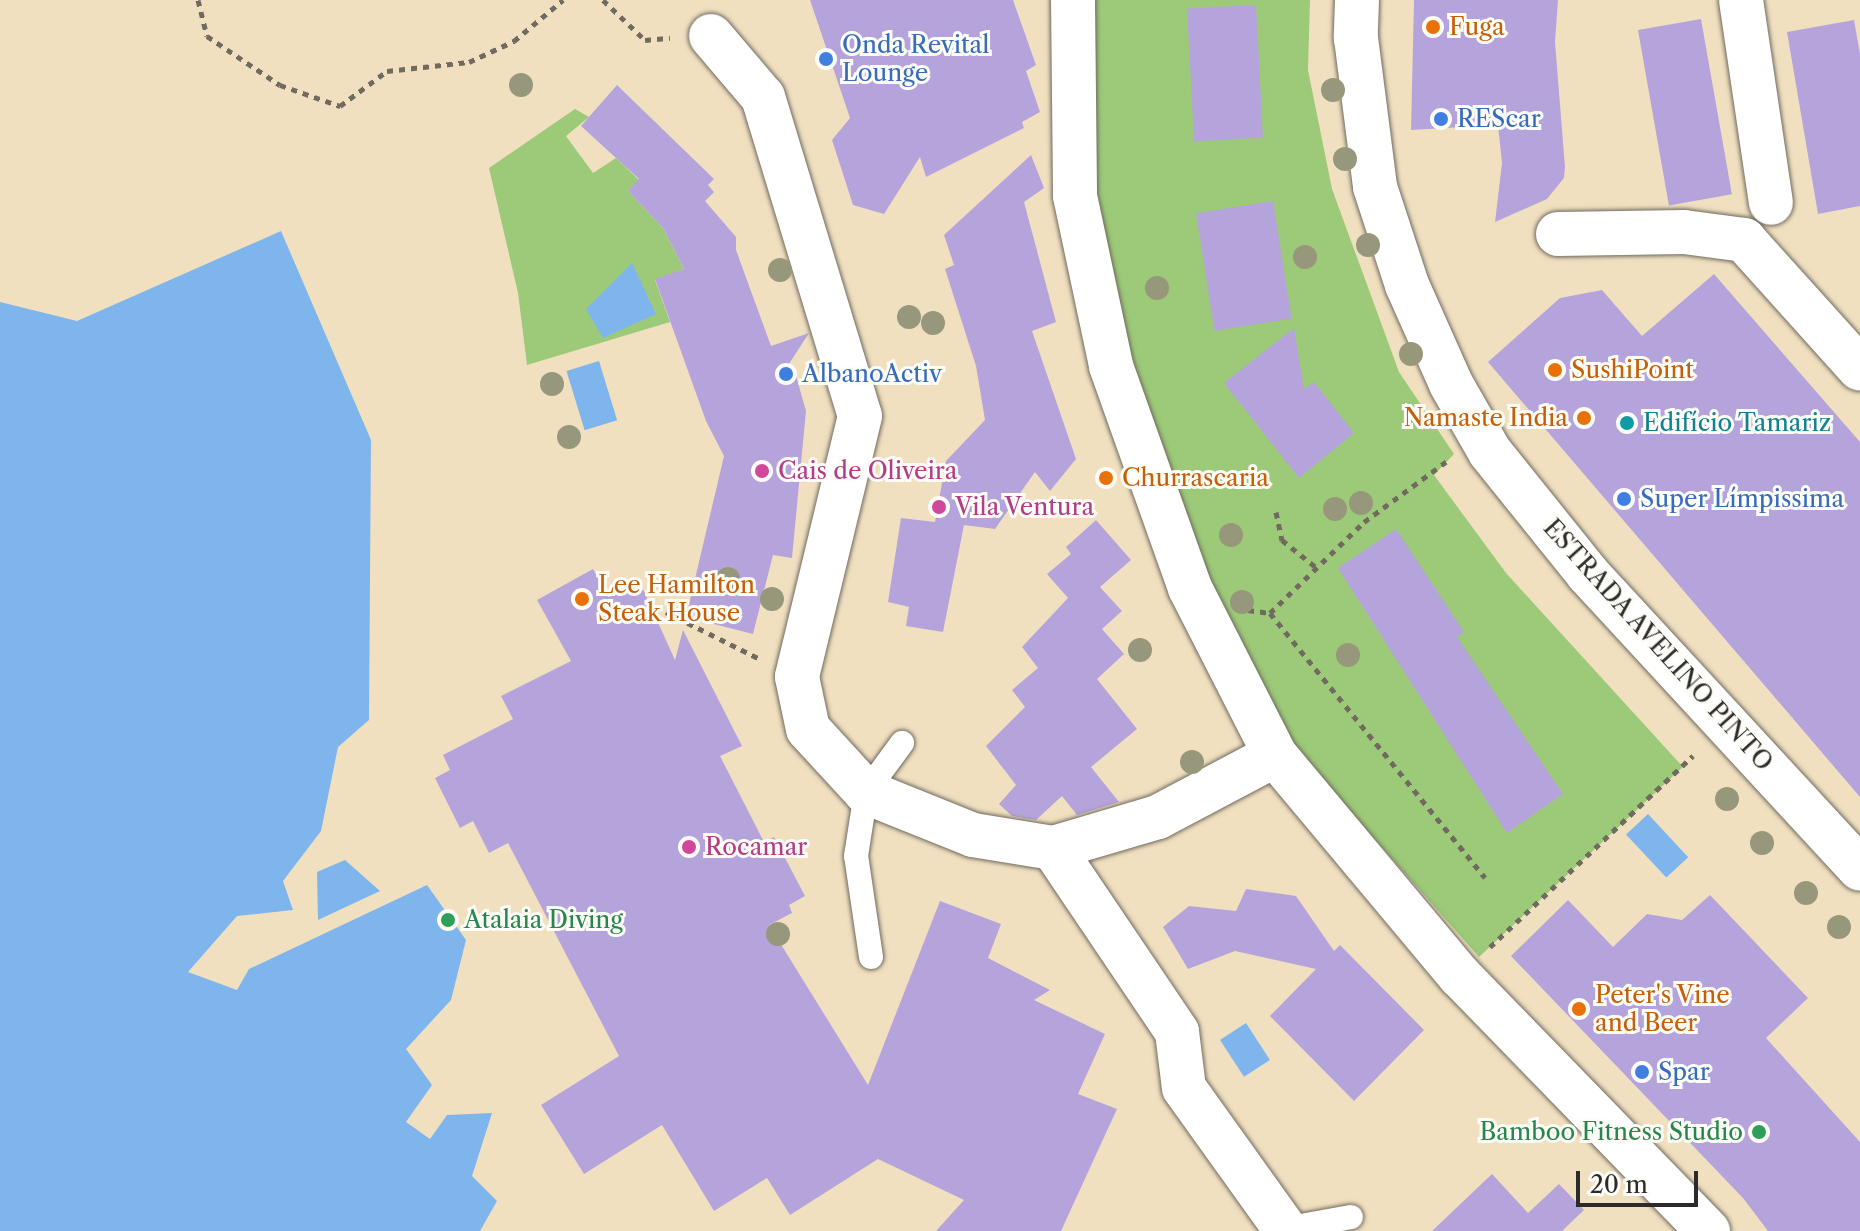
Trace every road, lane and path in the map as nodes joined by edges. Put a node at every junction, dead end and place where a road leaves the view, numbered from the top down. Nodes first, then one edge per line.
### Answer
1 (198, 0) edge
2 (563, 0) edge
3 (603, 0) edge
4 (1073, 0) edge
5 (1357, 0) edge
6 (1741, 0) edge
7 (711, 36) joint
8 (1771, 203) dead end
9 (1558, 234) dead end
10 (1860, 369) edge
11 (1454, 454) dead end
12 (1276, 512) dead end
13 (1317, 568) junction
14 (1190, 588) junction
15 (666, 612) dead end
16 (1270, 613) junction
17 (797, 677) junction
18 (902, 743) dead end
19 (1275, 755) junction
20 (1693, 756) dead end
21 (866, 792) junction
22 (1053, 848) junction
23 (1860, 869) edge
24 (1485, 878) dead end
25 (871, 957) dead end
26 (1460, 976) junction
27 (1351, 1217) dead end
28 (1287, 1230) edge
29 (1708, 1231) edge

1 - 2 path
3 - 7 path
4 - 14 street
5 - 23 street, ESTRADA AVELINO PINTO
6 - 8 street
7 - 17 street
9 - 10 street
11 - 13 path
12 - 13 path
13 - 16 path
14 - 16 path
14 - 19 street
15 - 17 path
16 - 24 path
17 - 21 street
18 - 21 lane
19 - 22 street
19 - 26 street
20 - 26 path
21 - 22 street
21 - 25 lane
22 - 28 street
26 - 29 street
27 - 28 lane

